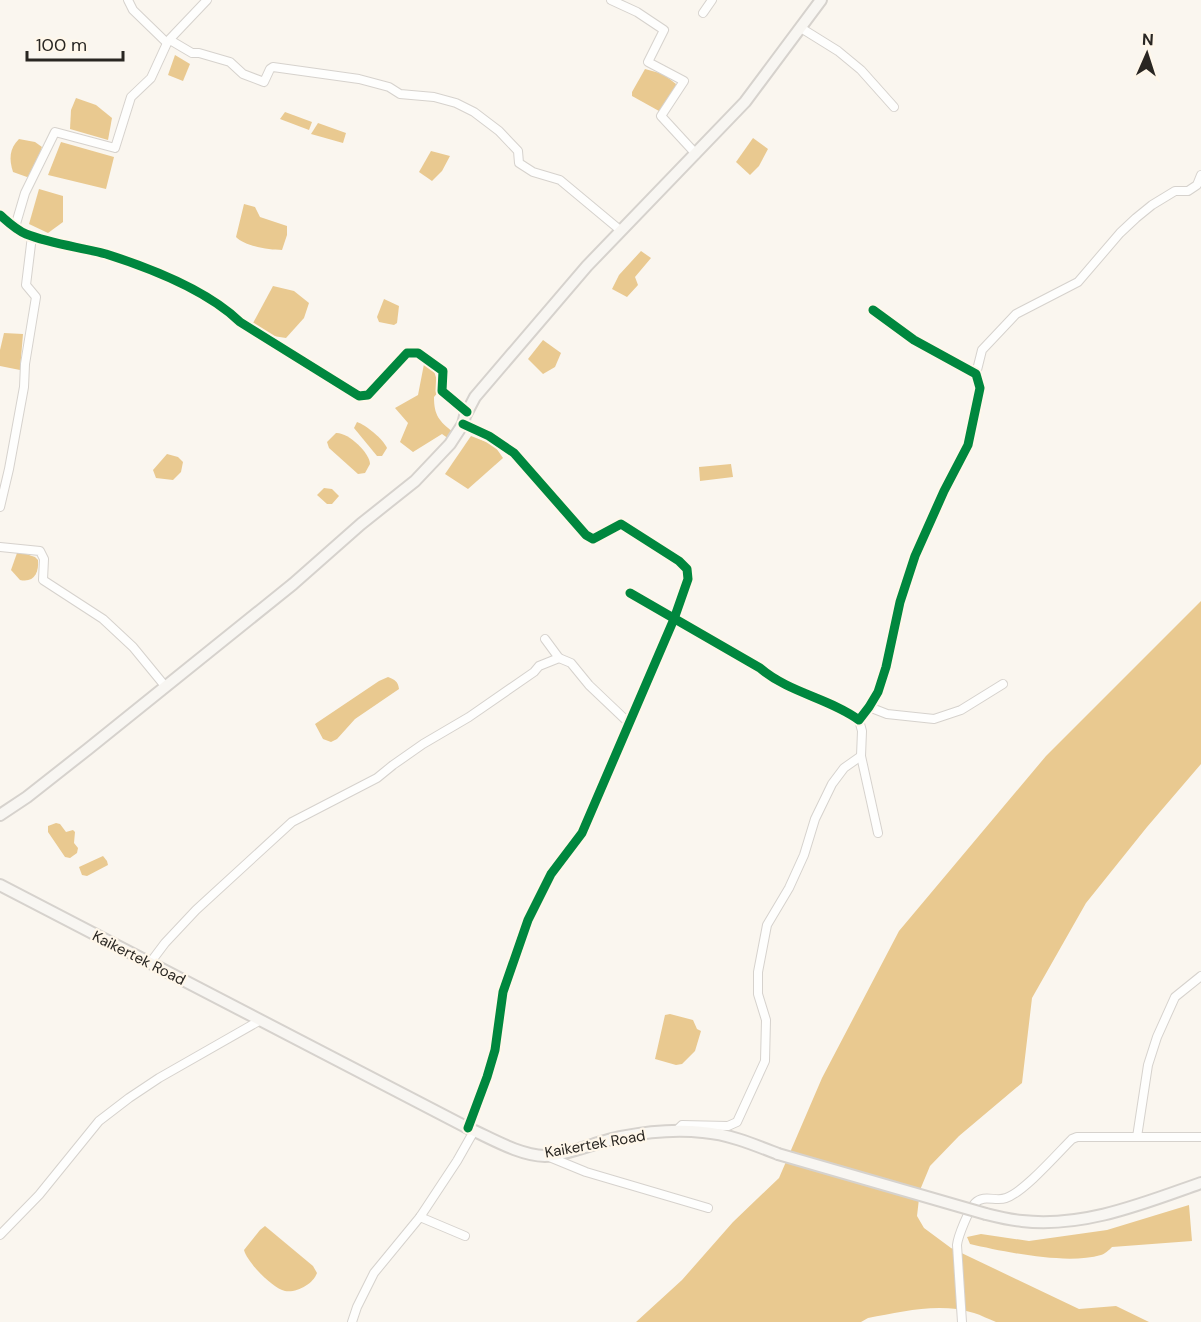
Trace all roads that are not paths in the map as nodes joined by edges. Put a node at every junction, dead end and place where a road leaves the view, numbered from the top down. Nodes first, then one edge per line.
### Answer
1 (128, 0) edge
2 (207, 0) edge
3 (611, 0) edge
4 (711, 0) edge
5 (821, 0) edge
6 (703, 13) dead end
7 (801, 28) junction
8 (168, 42) junction
9 (894, 107) dead end
10 (696, 154) junction
11 (1201, 175) edge
12 (0, 215) edge
13 (15, 227) junction
14 (620, 230) junction
15 (32, 236) junction
16 (873, 310) dead end
17 (976, 374) junction
18 (467, 412) junction
19 (463, 424) junction
20 (0, 507) edge
21 (0, 547) edge
22 (630, 593) dead end
23 (674, 619) junction
24 (545, 639) dead end
25 (559, 658) junction
26 (1003, 684) dead end
27 (165, 686) junction
28 (869, 707) junction
29 (859, 720) junction
30 (629, 723) junction
31 (861, 756) junction
32 (0, 815) edge
33 (878, 833) dead end
34 (0, 885) edge
35 (150, 963) junction
36 (1201, 976) edge
37 (259, 1021) junction
38 (471, 1129) junction
39 (676, 1131) junction
40 (1137, 1137) junction
41 (1201, 1137) edge
42 (546, 1156) junction
43 (1201, 1183) edge
44 (708, 1208) dead end
45 (420, 1217) junction
46 (0, 1235) edge
47 (465, 1236) dead end
48 (352, 1322) edge
49 (961, 1322) edge

1 - 8 street
2 - 8 street
3 - 10 street
4 - 6 street
5 - 7 main road
7 - 9 street
7 - 10 main road
8 - 13 street
8 - 14 street
10 - 14 main road
11 - 17 street
12 - 13 street
13 - 15 street
14 - 18 main road
15 - 18 street
15 - 20 street
16 - 17 street
17 - 28 street
18 - 19 main road
19 - 23 street
19 - 27 main road
21 - 27 street
22 - 23 street
23 - 29 street
23 - 30 street
24 - 25 street
25 - 30 street
25 - 35 street
26 - 28 street
27 - 32 main road
28 - 29 street
29 - 31 street
30 - 38 street
31 - 33 street
31 - 39 street
34 - 35 main road, Kaikertek Road
35 - 37 main road, Kaikertek Road
36 - 40 street
37 - 38 main road, Kaikertek Road
37 - 46 street
38 - 42 main road, Kaikertek Road
38 - 45 street
39 - 42 main road, Kaikertek Road
39 - 43 main road, Kaikertek Road, bridge
40 - 41 street
40 - 49 street
42 - 44 street
45 - 47 street
45 - 48 street

